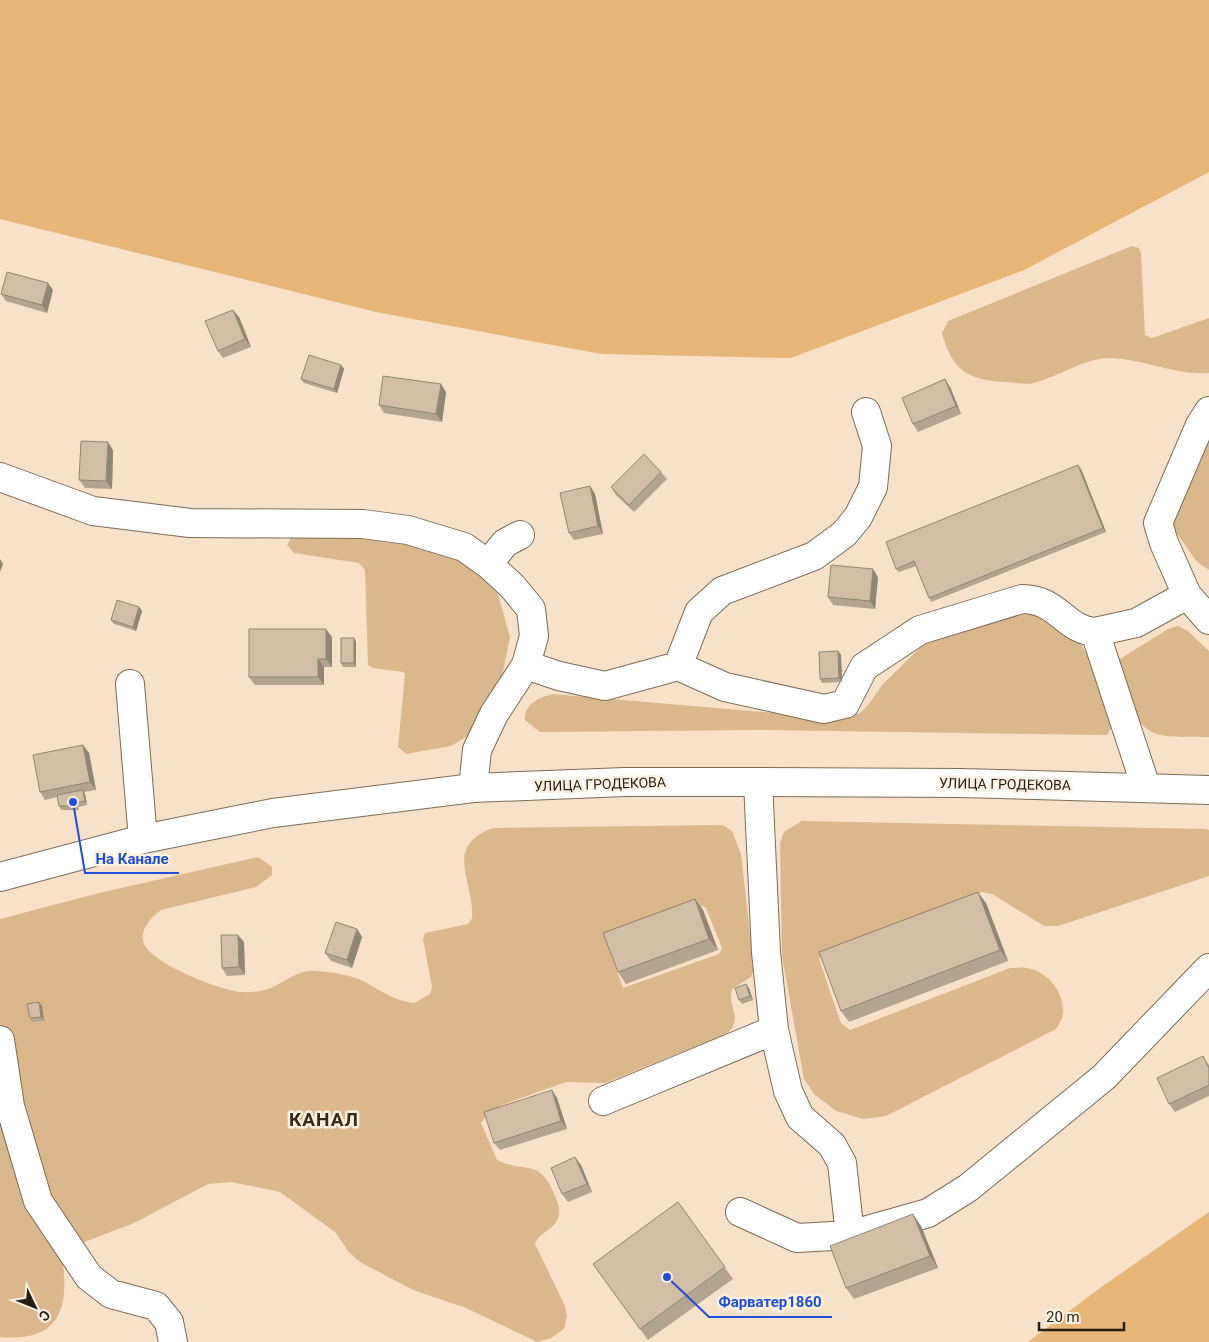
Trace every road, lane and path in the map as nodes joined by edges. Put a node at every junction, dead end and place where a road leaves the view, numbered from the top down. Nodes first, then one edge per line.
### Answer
1 (1209, 411) edge
2 (866, 412) dead end
3 (0, 476) edge
4 (520, 535) dead end
5 (488, 564) junction
6 (1187, 595) junction
7 (1209, 620) edge
8 (1095, 632) junction
9 (526, 665) junction
10 (678, 666) junction
11 (130, 684) dead end
12 (758, 782) junction
13 (1146, 787) junction
14 (473, 788) junction
15 (1209, 790) edge
16 (143, 839) junction
17 (0, 877) edge
18 (1209, 968) edge
19 (774, 1030) junction
20 (0, 1040) edge
21 (603, 1101) dead end
22 (740, 1212) dead end
23 (850, 1235) junction
24 (173, 1342) edge

1 - 6 main road
2 - 10 main road
3 - 5 main road
4 - 5 main road
5 - 9 main road
6 - 7 main road
6 - 8 main road
8 - 10 main road
8 - 13 main road
9 - 10 main road
9 - 14 main road
11 - 16 main road
12 - 13 main road, УЛИЦА ГРОДЕКОВА
12 - 14 main road, УЛИЦА ГРОДЕКОВА
12 - 19 main road
13 - 15 main road, УЛИЦА ГРОДЕКОВА
14 - 16 main road, УЛИЦА ГРОДЕКОВА
16 - 17 main road, УЛИЦА ГРОДЕКОВА
18 - 23 main road
19 - 21 main road
19 - 23 main road
20 - 24 main road
22 - 23 main road

